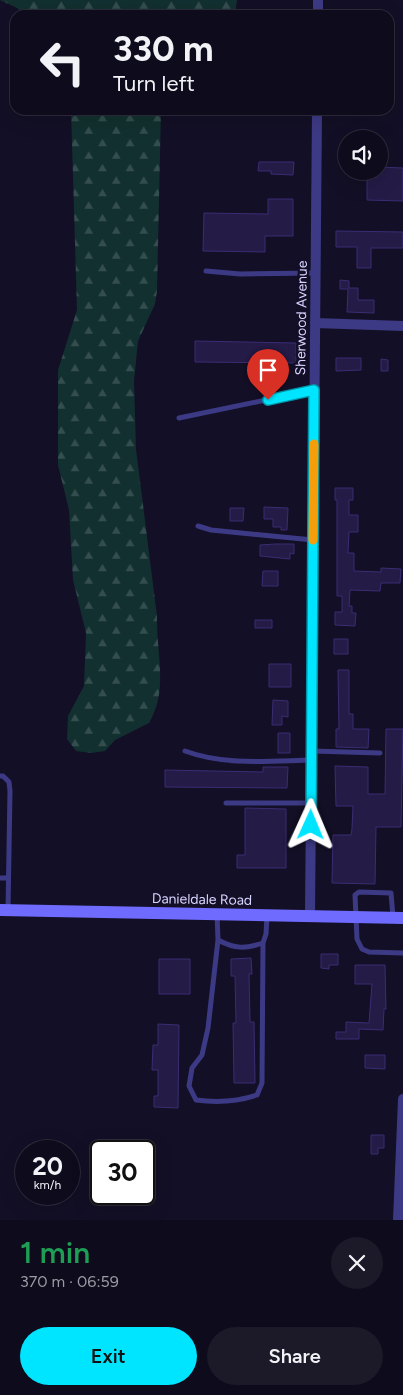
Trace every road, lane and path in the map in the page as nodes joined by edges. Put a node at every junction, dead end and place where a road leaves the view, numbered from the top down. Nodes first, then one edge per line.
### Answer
1 (317, 115) edge
2 (206, 271) dead end
3 (316, 273) junction
4 (315, 322) junction
5 (403, 326) edge
6 (314, 390) junction
7 (179, 418) dead end
8 (198, 526) dead end
9 (313, 540) junction
10 (185, 751) dead end
11 (380, 753) dead end
12 (311, 756) junction
13 (0, 776) edge
14 (226, 803) dead end
15 (311, 803) junction
16 (0, 878) edge
17 (8, 878) junction
18 (4, 910) edge
19 (217, 914) junction
20 (267, 915) junction
21 (310, 916) junction
22 (354, 917) junction
23 (398, 918) edge
24 (218, 940) junction
25 (263, 942) junction
26 (403, 953) edge
27 (403, 1099) edge
28 (398, 1220) edge

1 - 3 street, Sherwood Avenue
2 - 3 lane
3 - 4 street, Sherwood Avenue
4 - 5 street
4 - 6 street, Sherwood Avenue
6 - 7 lane
6 - 9 street, Sherwood Avenue
8 - 9 lane
9 - 12 street, Sherwood Avenue
10 - 12 lane
11 - 12 lane
12 - 15 street, Sherwood Avenue
13 - 17 lane
14 - 15 lane
15 - 21 street, Sherwood Avenue
16 - 17 lane
17 - 18 lane
18 - 19 street, Danieldale Road
19 - 20 street, Danieldale Road
19 - 24 lane
20 - 21 street, Danieldale Road
20 - 25 lane
21 - 22 street, Danieldale Road
22 - 23 street, Danieldale Road
22 - 23 lane
22 - 26 lane
24 - 25 lane
24 - 25 lane
27 - 28 street

